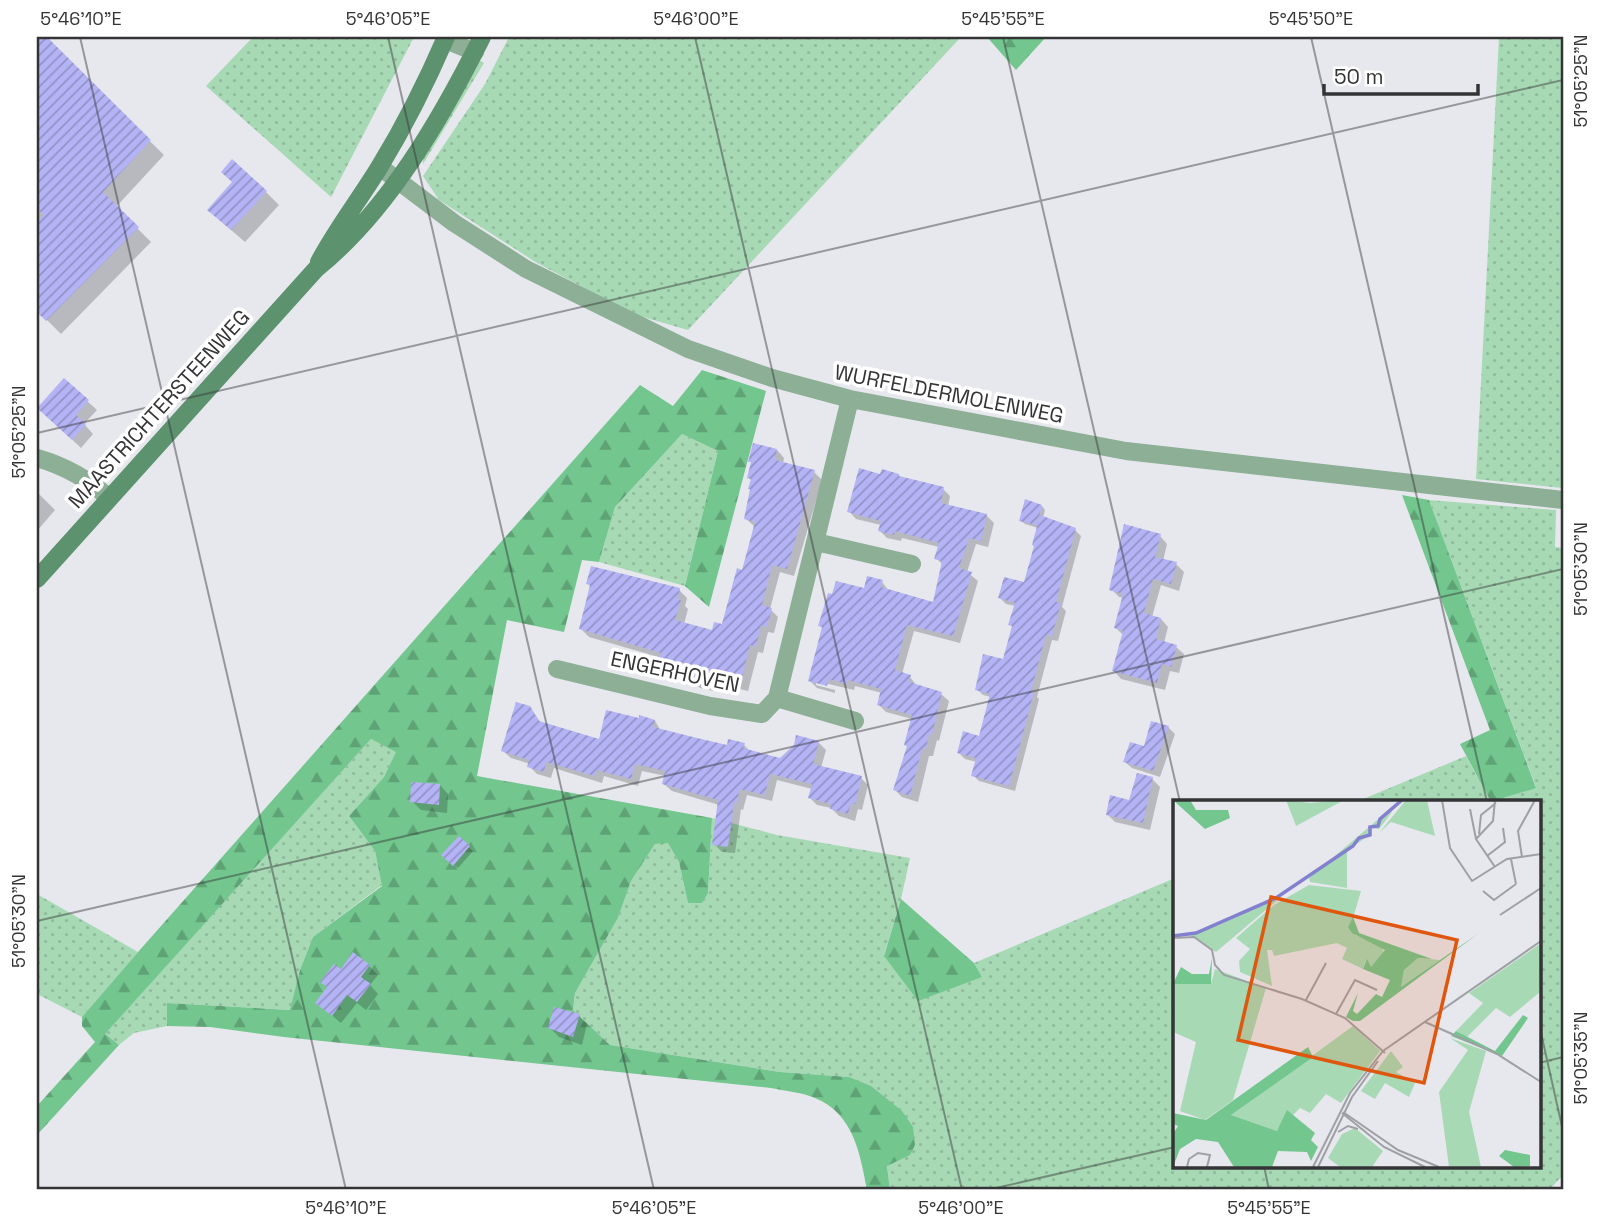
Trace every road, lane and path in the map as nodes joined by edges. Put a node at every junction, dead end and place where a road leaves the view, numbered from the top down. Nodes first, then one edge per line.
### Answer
1 (446, 38) edge
2 (479, 44) edge
3 (380, 167) junction
4 (398, 180) junction
5 (316, 269) junction
6 (850, 399) junction
7 (37, 457) edge
8 (109, 498) junction
9 (1563, 500) edge
10 (817, 542) junction
11 (912, 564) dead end
12 (37, 579) edge
13 (557, 669) dead end
14 (777, 698) junction
15 (855, 721) dead end

1 - 2 street
1 - 3 main road, MAASTRICHTERSTEENWEG
2 - 4 main road, MAASTRICHTERSTEENWEG
3 - 4 street, WURFELDERMOLENWEG
3 - 5 main road, MAASTRICHTERSTEENWEG
4 - 5 main road, MAASTRICHTERSTEENWEG
4 - 6 street, WURFELDERMOLENWEG
5 - 8 main road, MAASTRICHTERSTEENWEG
6 - 9 street, WURFELDERMOLENWEG
6 - 10 street
7 - 8 street
8 - 12 main road, MAASTRICHTERSTEENWEG
10 - 11 street
10 - 14 street
13 - 14 street, ENGERHOVEN
14 - 15 street

